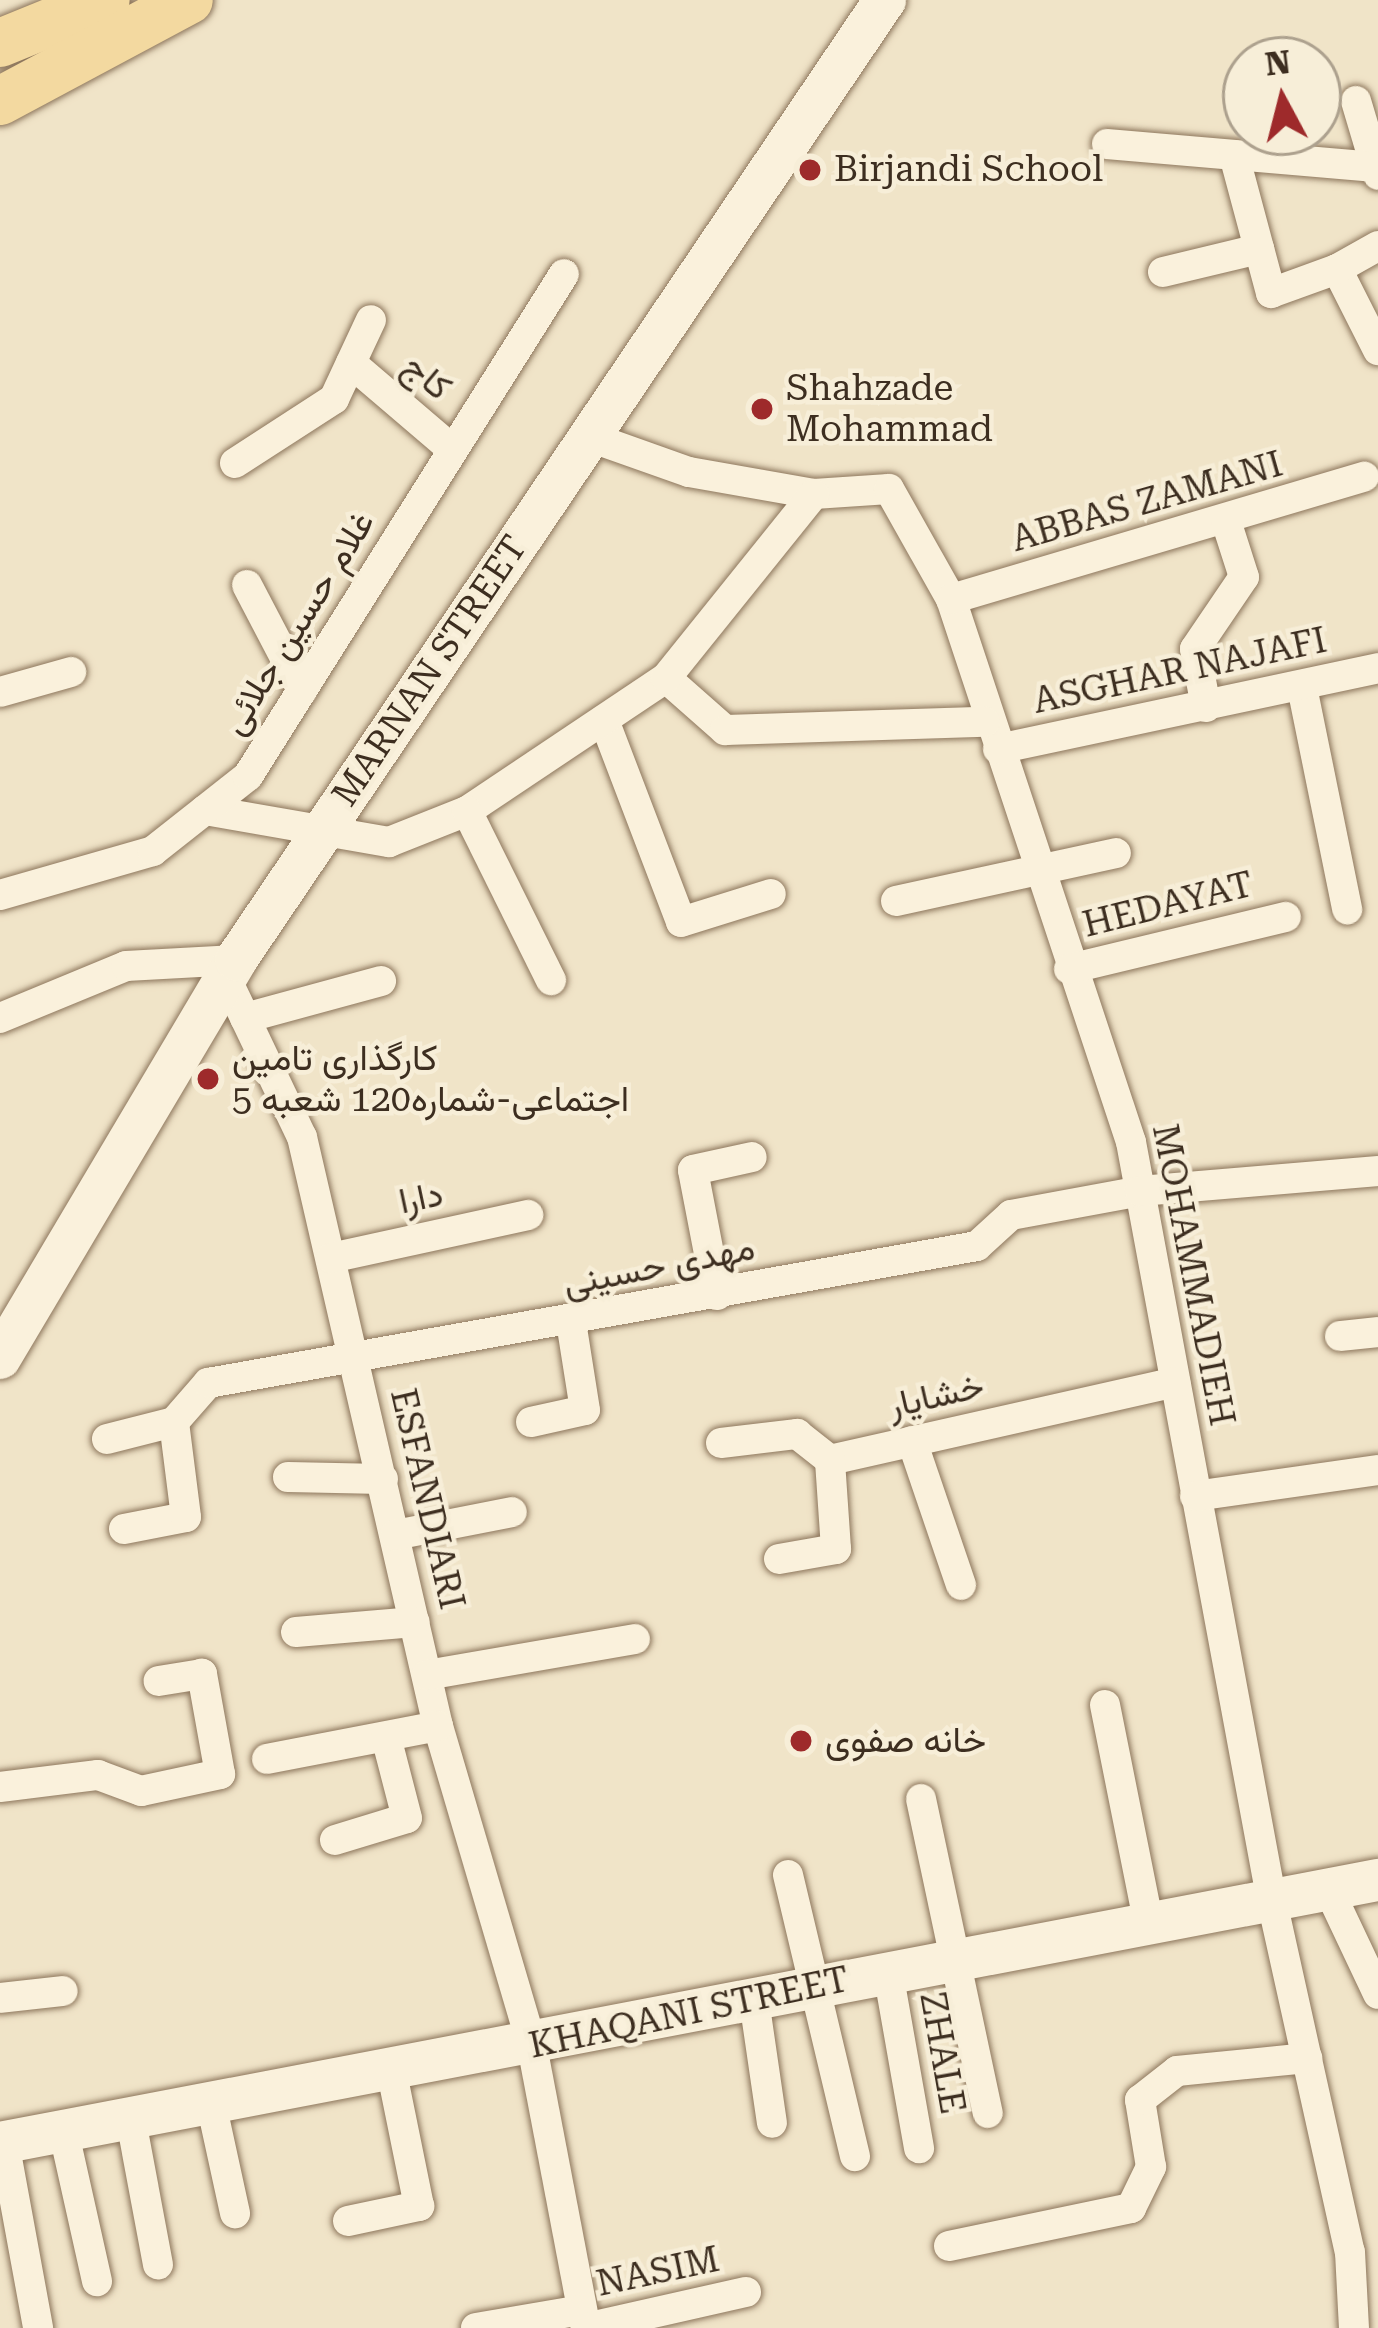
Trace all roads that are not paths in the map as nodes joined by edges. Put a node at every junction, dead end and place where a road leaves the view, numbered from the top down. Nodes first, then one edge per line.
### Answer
1 (106, 0) edge
2 (189, 0) edge
3 (885, 0) edge
4 (0, 43) edge
5 (0, 101) edge
6 (1356, 101) dead end
7 (1107, 144) dead end
8 (1222, 154) edge
9 (1234, 156) edge
10 (1243, 156) edge
11 (1376, 171) edge
12 (1378, 247) edge
13 (1259, 249) junction
14 (1337, 268) junction
15 (1163, 272) dead end
16 (564, 274) dead end
17 (371, 320) dead end
18 (1378, 350) edge
19 (351, 363) junction
20 (590, 436) junction
21 (453, 450) junction
22 (235, 463) dead end
23 (1364, 477) dead end
24 (814, 494) junction
25 (1227, 524) junction
26 (247, 585) dead end
27 (951, 599) junction
28 (1378, 668) edge
29 (71, 672) dead end
30 (666, 678) junction
31 (1303, 687) junction
32 (302, 690) junction
33 (0, 692) edge
34 (1207, 707) junction
35 (604, 720) junction
36 (991, 735) junction
37 (205, 810) junction
38 (467, 811) junction
39 (326, 825) junction
40 (1116, 853) dead end
41 (1037, 870) junction
42 (771, 894) dead end
43 (0, 895) edge
44 (896, 901) dead end
45 (1347, 909) dead end
46 (1286, 917) dead end
47 (231, 969) junction
48 (1069, 969) junction
49 (551, 980) dead end
50 (381, 981) dead end
51 (0, 1018) edge
52 (245, 1018) junction
53 (752, 1157) dead end
54 (1378, 1171) edge
55 (1140, 1191) junction
56 (528, 1215) dead end
57 (331, 1258) junction
58 (717, 1295) junction
59 (571, 1322) junction
60 (1378, 1332) edge
61 (1340, 1336) dead end
62 (0, 1358) edge
63 (355, 1362) junction
64 (1174, 1382) junction
65 (174, 1422) junction
66 (531, 1423) dead end
67 (107, 1439) dead end
68 (912, 1441) junction
69 (721, 1443) dead end
70 (830, 1460) junction
71 (1378, 1470) edge
72 (288, 1477) dead end
73 (383, 1479) junction
74 (1195, 1496) junction
75 (512, 1512) dead end
76 (124, 1529) dead end
77 (395, 1535) junction
78 (779, 1558) dead end
79 (961, 1585) dead end
80 (415, 1622) junction
81 (296, 1632) dead end
82 (635, 1639) dead end
83 (427, 1675) junction
84 (159, 1681) dead end
85 (1105, 1705) dead end
86 (438, 1726) junction
87 (386, 1737) junction
88 (267, 1759) dead end
89 (0, 1787) edge
90 (921, 1798) dead end
91 (335, 1840) dead end
92 (788, 1875) dead end
93 (1378, 1880) edge
94 (1328, 1888) junction
95 (1271, 1898) junction
96 (1148, 1920) junction
97 (952, 1954) junction
98 (888, 1972) junction
99 (822, 1986) junction
100 (63, 1991) dead end
101 (1378, 1994) edge
102 (0, 1998) edge
103 (754, 2000) junction
104 (532, 2046) junction
105 (1307, 2058) junction
106 (391, 2068) junction
107 (211, 2103) junction
108 (988, 2113) dead end
109 (130, 2115) junction
110 (772, 2123) dead end
111 (63, 2129) junction
112 (2, 2143) edge
113 (919, 2148) dead end
114 (854, 2156) dead end
115 (235, 2213) dead end
116 (348, 2222) dead end
117 (949, 2246) dead end
118 (158, 2264) dead end
119 (1364, 2275) edge
120 (97, 2281) dead end
121 (746, 2292) dead end
122 (585, 2322) edge
123 (38, 2328) edge
124 (476, 2328) edge
125 (1354, 2328) edge

1 - 4 main road
2 - 5 main road
3 - 20 main road, MARNAN STREET
6 - 11 street
7 - 8 street
9 - 13 street
10 - 11 street
12 - 14 street
13 - 14 street
13 - 15 street
14 - 18 street
16 - 21 street, غلام حسین جلائی
17 - 19 street
19 - 21 street, کاج
19 - 22 street
20 - 24 street
20 - 39 main road, MARNAN STREET
21 - 32 street, غلام حسین جلائی
23 - 25 street, ABBAS ZAMANI
24 - 27 street, MOHAMMADIEH
24 - 30 street
25 - 27 street, ABBAS ZAMANI
25 - 34 street
26 - 32 street
27 - 36 street, MOHAMMADIEH
28 - 31 street, ASGHAR NAJAFI
29 - 33 street
30 - 35 street
30 - 36 street, ASGHAR NAJAFI
31 - 34 street, ASGHAR NAJAFI
31 - 45 street
32 - 37 street, غلام حسین جلائی
34 - 36 street, ASGHAR NAJAFI
35 - 38 street
35 - 42 street
36 - 41 street, MOHAMMADIEH
37 - 39 street
37 - 43 street, غلام حسین جلائی
38 - 39 street
38 - 49 street
39 - 47 main road, MARNAN STREET
40 - 41 street
41 - 44 street
41 - 48 street, MOHAMMADIEH
46 - 48 street, HEDAYAT
47 - 51 street
47 - 52 street, ESFANDIARI
47 - 62 main road, MARNAN STREET
48 - 55 street, MOHAMMADIEH
50 - 52 street
52 - 57 street, ESFANDIARI
53 - 58 street
54 - 55 street
55 - 58 street, مهدی حسینی
55 - 64 street, MOHAMMADIEH
56 - 57 street, دارا
57 - 63 street, ESFANDIARI
58 - 59 street, مهدی حسینی
59 - 63 street, مهدی حسینی
59 - 66 street
60 - 61 street
63 - 65 street, مهدی حسینی
63 - 73 street, ESFANDIARI
64 - 68 street, خشایار
64 - 74 street, MOHAMMADIEH
65 - 67 street
65 - 76 street
68 - 70 street, خشایار
68 - 79 street
69 - 70 street
70 - 78 street
71 - 74 street
72 - 73 street
73 - 77 street, ESFANDIARI
74 - 95 street, MOHAMMADIEH
75 - 77 street
77 - 80 street, ESFANDIARI
80 - 81 street
80 - 83 street, ESFANDIARI
82 - 83 street
83 - 86 street, ESFANDIARI
84 - 89 street
85 - 96 street
86 - 87 street
86 - 104 street, ESFANDIARI
87 - 88 street
87 - 91 street
90 - 97 street
92 - 99 street
93 - 94 main road, KHAQANI STREET
94 - 95 main road, KHAQANI STREET
94 - 101 street
95 - 96 main road, KHAQANI STREET
95 - 105 street, MOHAMMADIEH
96 - 97 main road, KHAQANI STREET
97 - 98 main road, KHAQANI STREET
97 - 108 street
98 - 99 main road, KHAQANI STREET
98 - 113 street, ZHALE
99 - 103 main road, KHAQANI STREET
99 - 114 street
100 - 102 street
103 - 104 main road, KHAQANI STREET
103 - 110 street
104 - 106 main road, KHAQANI STREET
104 - 122 street, ESFANDIARI
105 - 117 street
105 - 119 street, MOHAMMADIEH
106 - 107 main road, KHAQANI STREET
106 - 116 street
107 - 109 main road, KHAQANI STREET
107 - 115 street
109 - 111 main road, KHAQANI STREET
109 - 118 street
111 - 112 main road, KHAQANI STREET
111 - 120 street
112 - 123 street
119 - 125 street, MOHAMMADIEH
121 - 122 street, NASIM
122 - 124 street, NASIM

